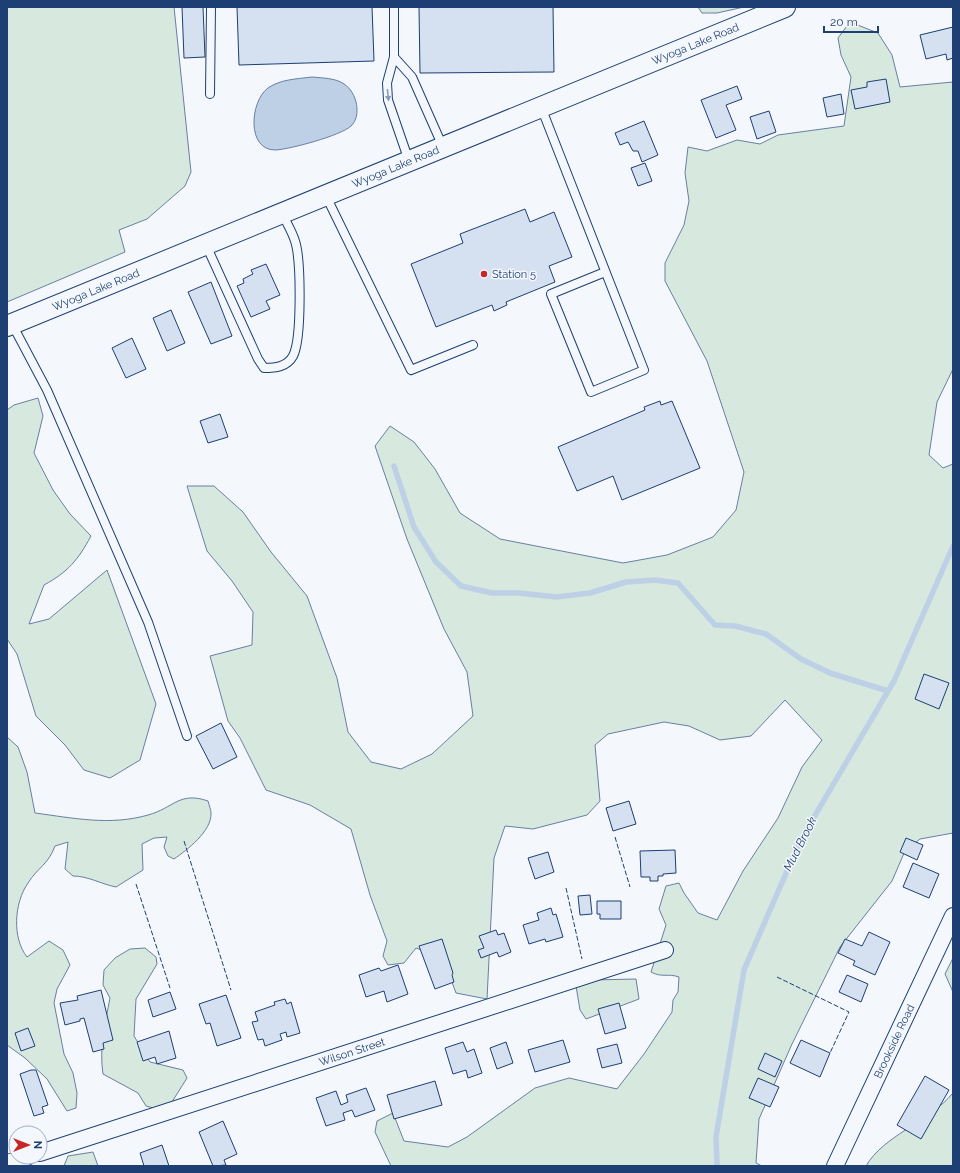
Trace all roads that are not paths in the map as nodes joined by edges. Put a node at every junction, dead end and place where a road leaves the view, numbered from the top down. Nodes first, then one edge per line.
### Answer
1 (211, 7) edge
2 (394, 7) edge
3 (785, 7) edge
4 (394, 57) junction
5 (210, 94) dead end
6 (541, 107) junction
7 (443, 148) junction
8 (410, 161) junction
9 (326, 195) junction
10 (282, 213) junction
11 (206, 244) junction
12 (606, 272) junction
13 (9, 325) edge
14 (472, 345) dead end
15 (187, 736) dead end
16 (953, 916) edge
17 (665, 950) dead end
18 (48, 1150) edge
19 (835, 1166) edge

1 - 5 lane
2 - 4 lane
3 - 6 street, Wyoga Lake Road
4 - 7 lane
4 -> 8 lane
6 - 7 street, Wyoga Lake Road
6 - 12 lane
7 - 8 street, Wyoga Lake Road
8 - 9 street, Wyoga Lake Road
9 - 10 street, Wyoga Lake Road
9 - 14 lane
10 - 11 street, Wyoga Lake Road
10 - 11 lane
11 - 13 street, Wyoga Lake Road
12 - 12 lane
13 - 15 lane
16 - 19 street, Brookside Road
17 - 18 street, Wilson Street

